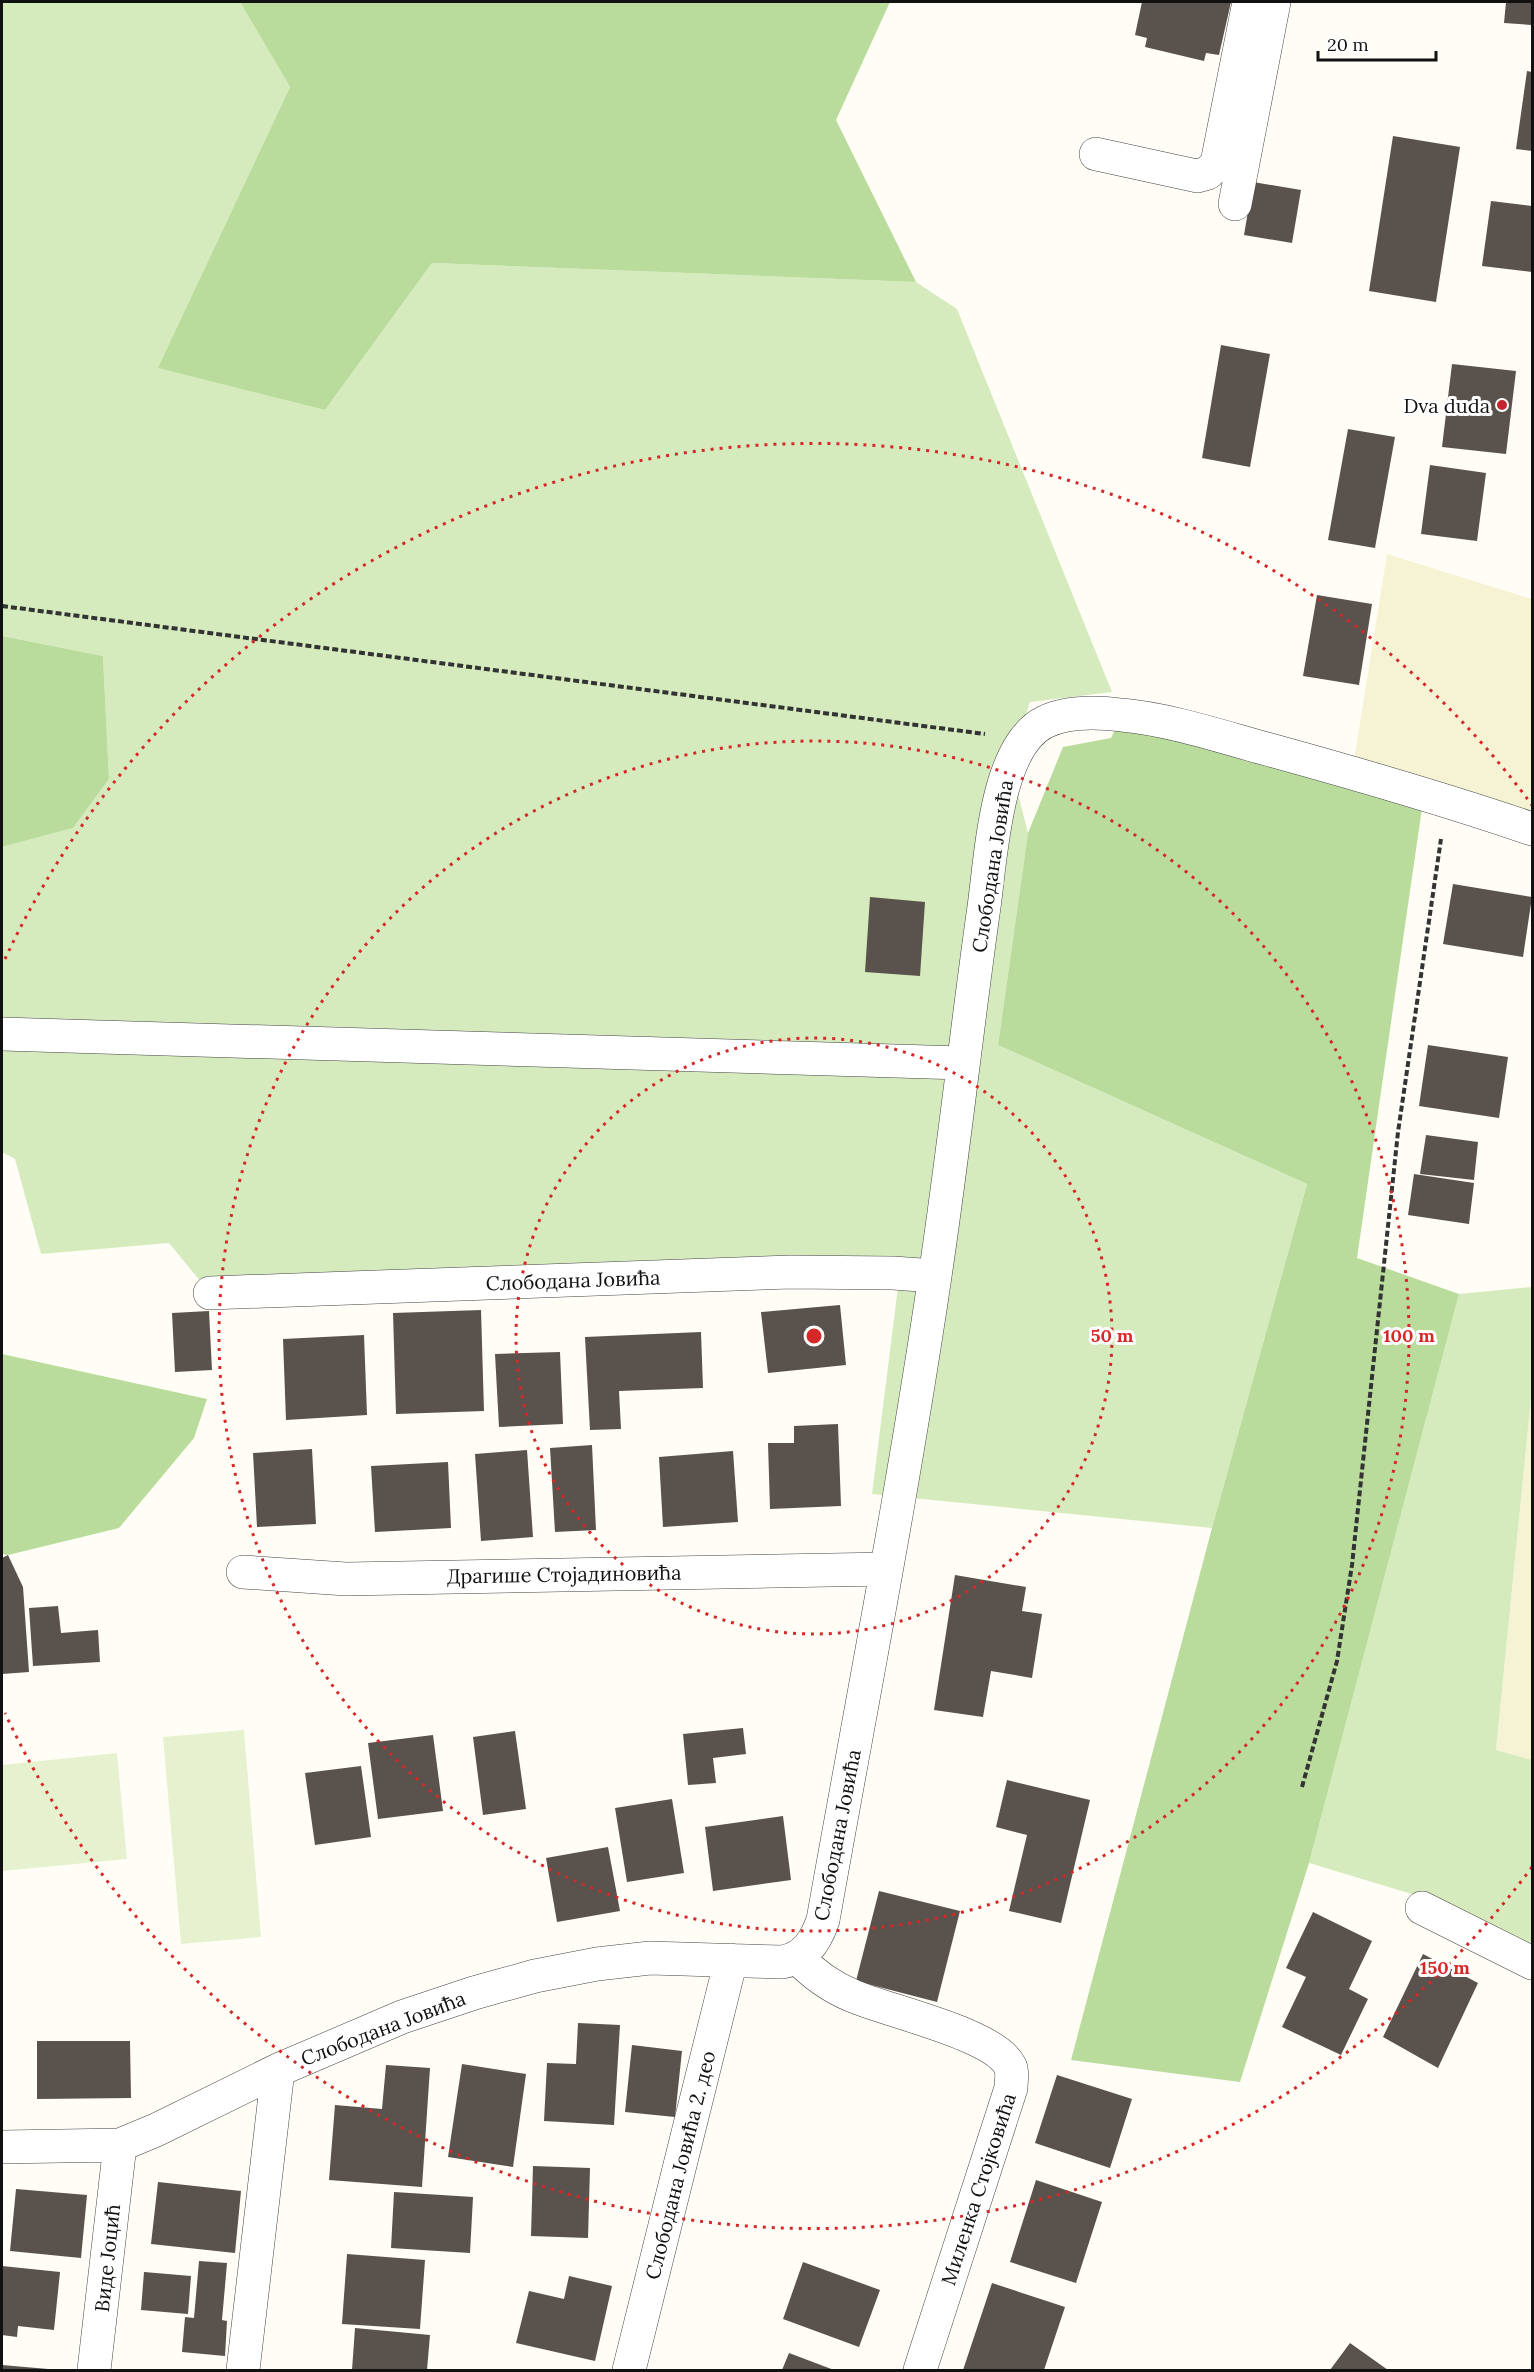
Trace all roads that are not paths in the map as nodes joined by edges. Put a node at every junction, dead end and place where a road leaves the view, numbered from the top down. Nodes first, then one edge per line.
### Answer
1 (1249, 2) edge
2 (1274, 2) edge
3 (1096, 154) dead end
4 (1235, 204) dead end
5 (1533, 829) edge
6 (2, 1034) edge
7 (962, 1063) junction
8 (935, 1276) junction
9 (210, 1293) dead end
10 (886, 1569) junction
11 (243, 1572) dead end
12 (1422, 1908) dead end
13 (797, 1957) junction
14 (731, 1960) junction
15 (1533, 1963) edge
16 (278, 2070) junction
17 (120, 2145) junction
18 (2, 2147) edge
19 (94, 2370) edge
20 (243, 2370) edge
21 (629, 2370) edge
22 (920, 2370) edge

1 - 3 street
2 - 4 street
5 - 7 street, Слободана Јовића
6 - 7 street
7 - 8 street, Слободана Јовића
8 - 9 street, Слободана Јовића
8 - 10 street, Слободана Јовића
10 - 11 street, Драгише Стојадиновића
10 - 13 street, Слободана Јовића
12 - 15 street
13 - 14 street, Слободана Јовића
13 - 22 street, Миленка Стојковића
14 - 16 street, Слободана Јовића
14 - 21 street, Слободана Јовића 2. део
16 - 17 street, Слободана Јовића
16 - 20 street
17 - 18 street, Слободана Јовића
17 - 19 street, Виде Јоцић

